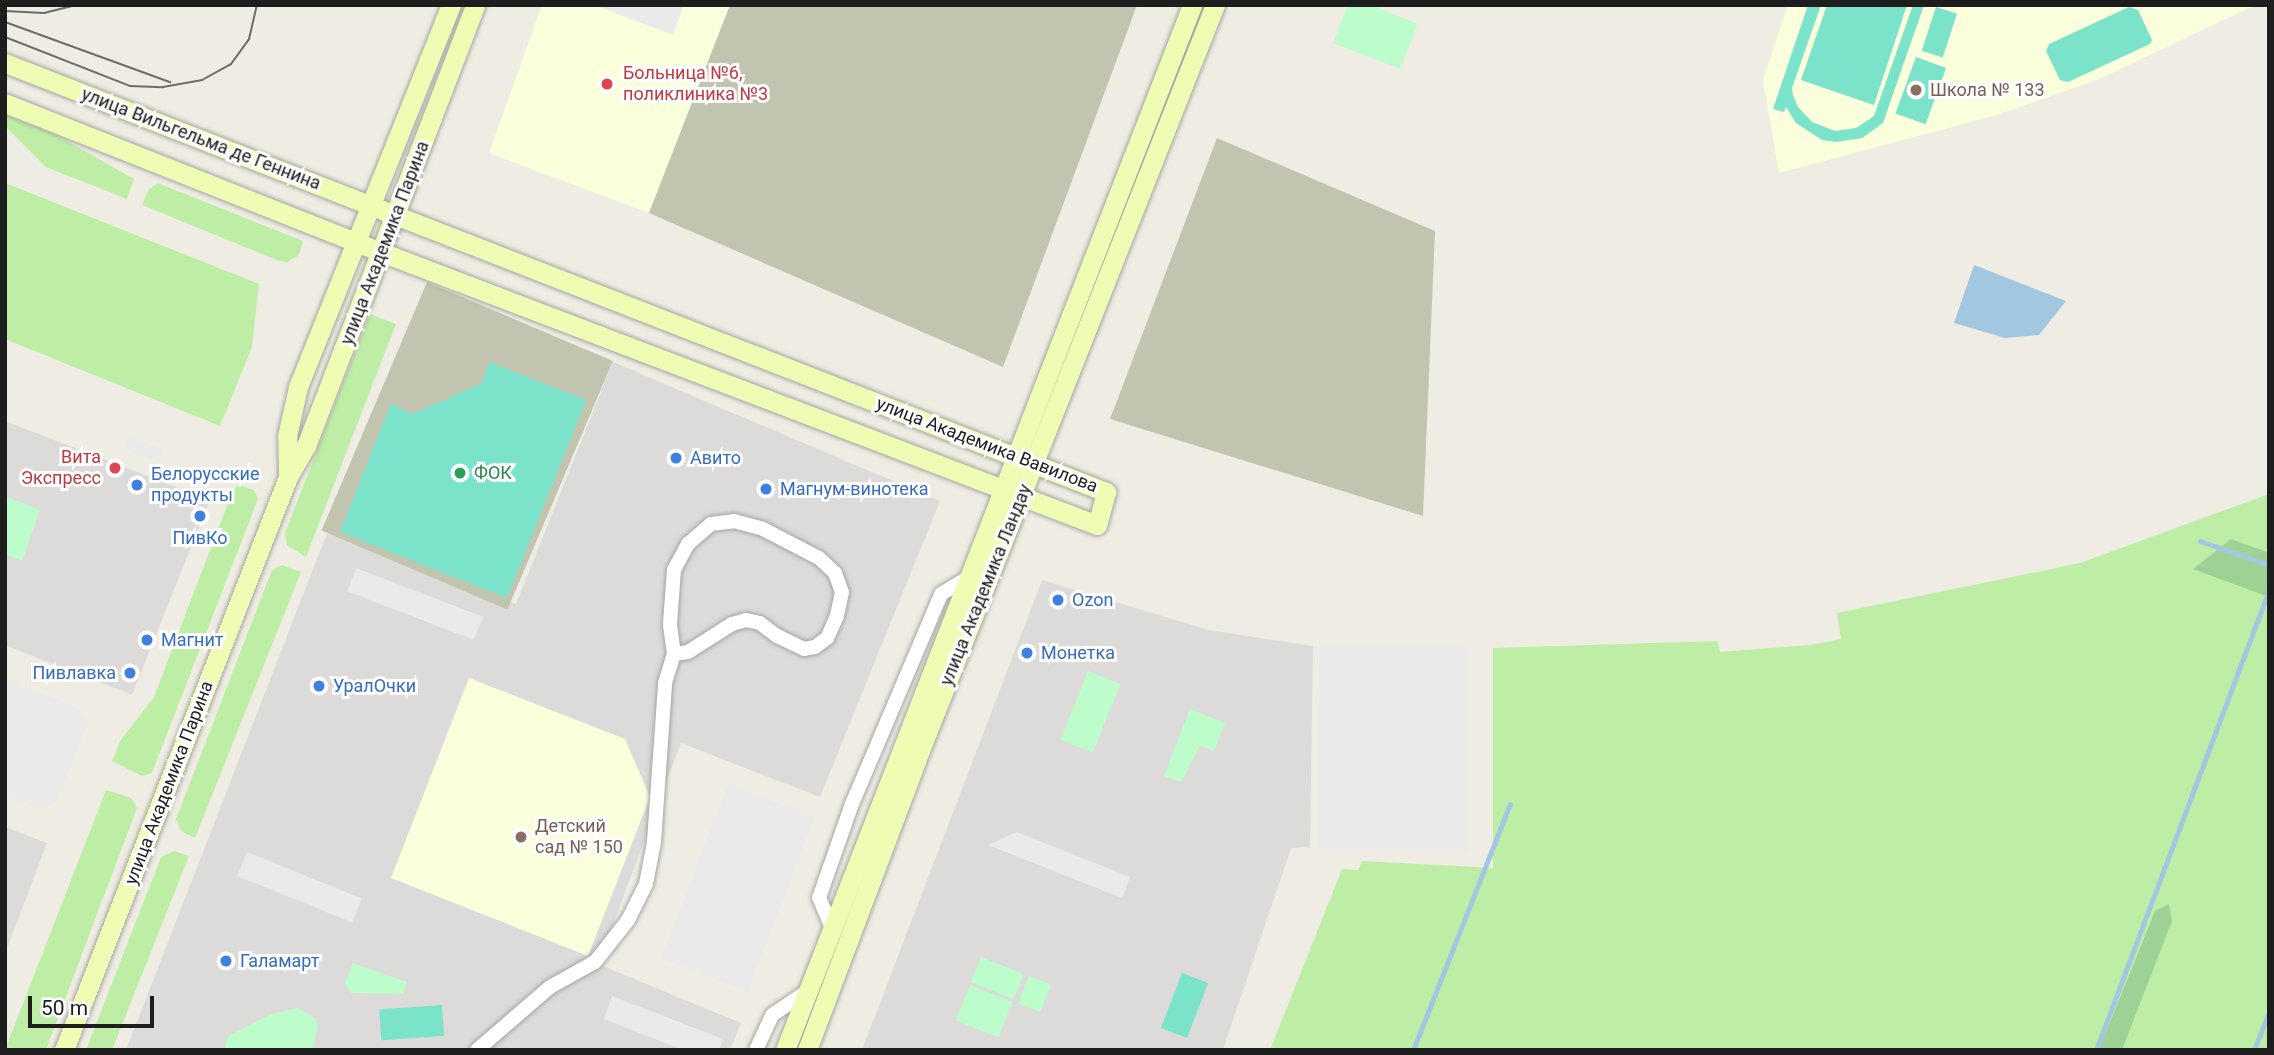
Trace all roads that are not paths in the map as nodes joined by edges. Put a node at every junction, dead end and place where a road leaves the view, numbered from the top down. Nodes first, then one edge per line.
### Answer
1 (451, 5) edge
2 (475, 5) edge
3 (1192, 5) edge
4 (1215, 5) edge
5 (5, 63) edge
6 (5, 103) edge
7 (370, 206) junction
8 (395, 217) junction
9 (356, 241) junction
10 (381, 252) junction
11 (1025, 460) junction
12 (288, 477) junction
13 (1013, 492) junction
14 (674, 654) junction
15 (808, 991) junction
16 (64, 1050) edge
17 (477, 1050) edge
18 (756, 1050) edge
19 (785, 1050) edge
20 (807, 1050) edge

1 - 7 street, улица Академика Парина
2 - 8 street, улица Академика Парина
3 - 11 street, улица Академика Ландау
4 - 11 street, улица Академика Ландау
5 - 7 street, улица Вильгельма де Геннина
6 - 9 street
7 - 8 street, улица Вильгельма де Геннина
7 - 9 street, улица Академика Парина
8 - 10 street, улица Академика Парина
8 - 11 street, улица Академика Вавилова
9 - 10 street
9 - 12 street, улица Академика Парина
10 - 12 street, улица Академика Парина
10 - 13 street, улица Академика Вавилова
11 - 13 street, улица Академика Ландау
11 - 13 street, улица Академика Вавилова
12 - 16 street, улица Академика Парина
13 - 15 street, улица Академика Ландау
13 - 20 street, улица Академика Ландау
14 - 14 street
14 - 17 street
15 - 18 street
15 - 19 street, улица Академика Ландау

